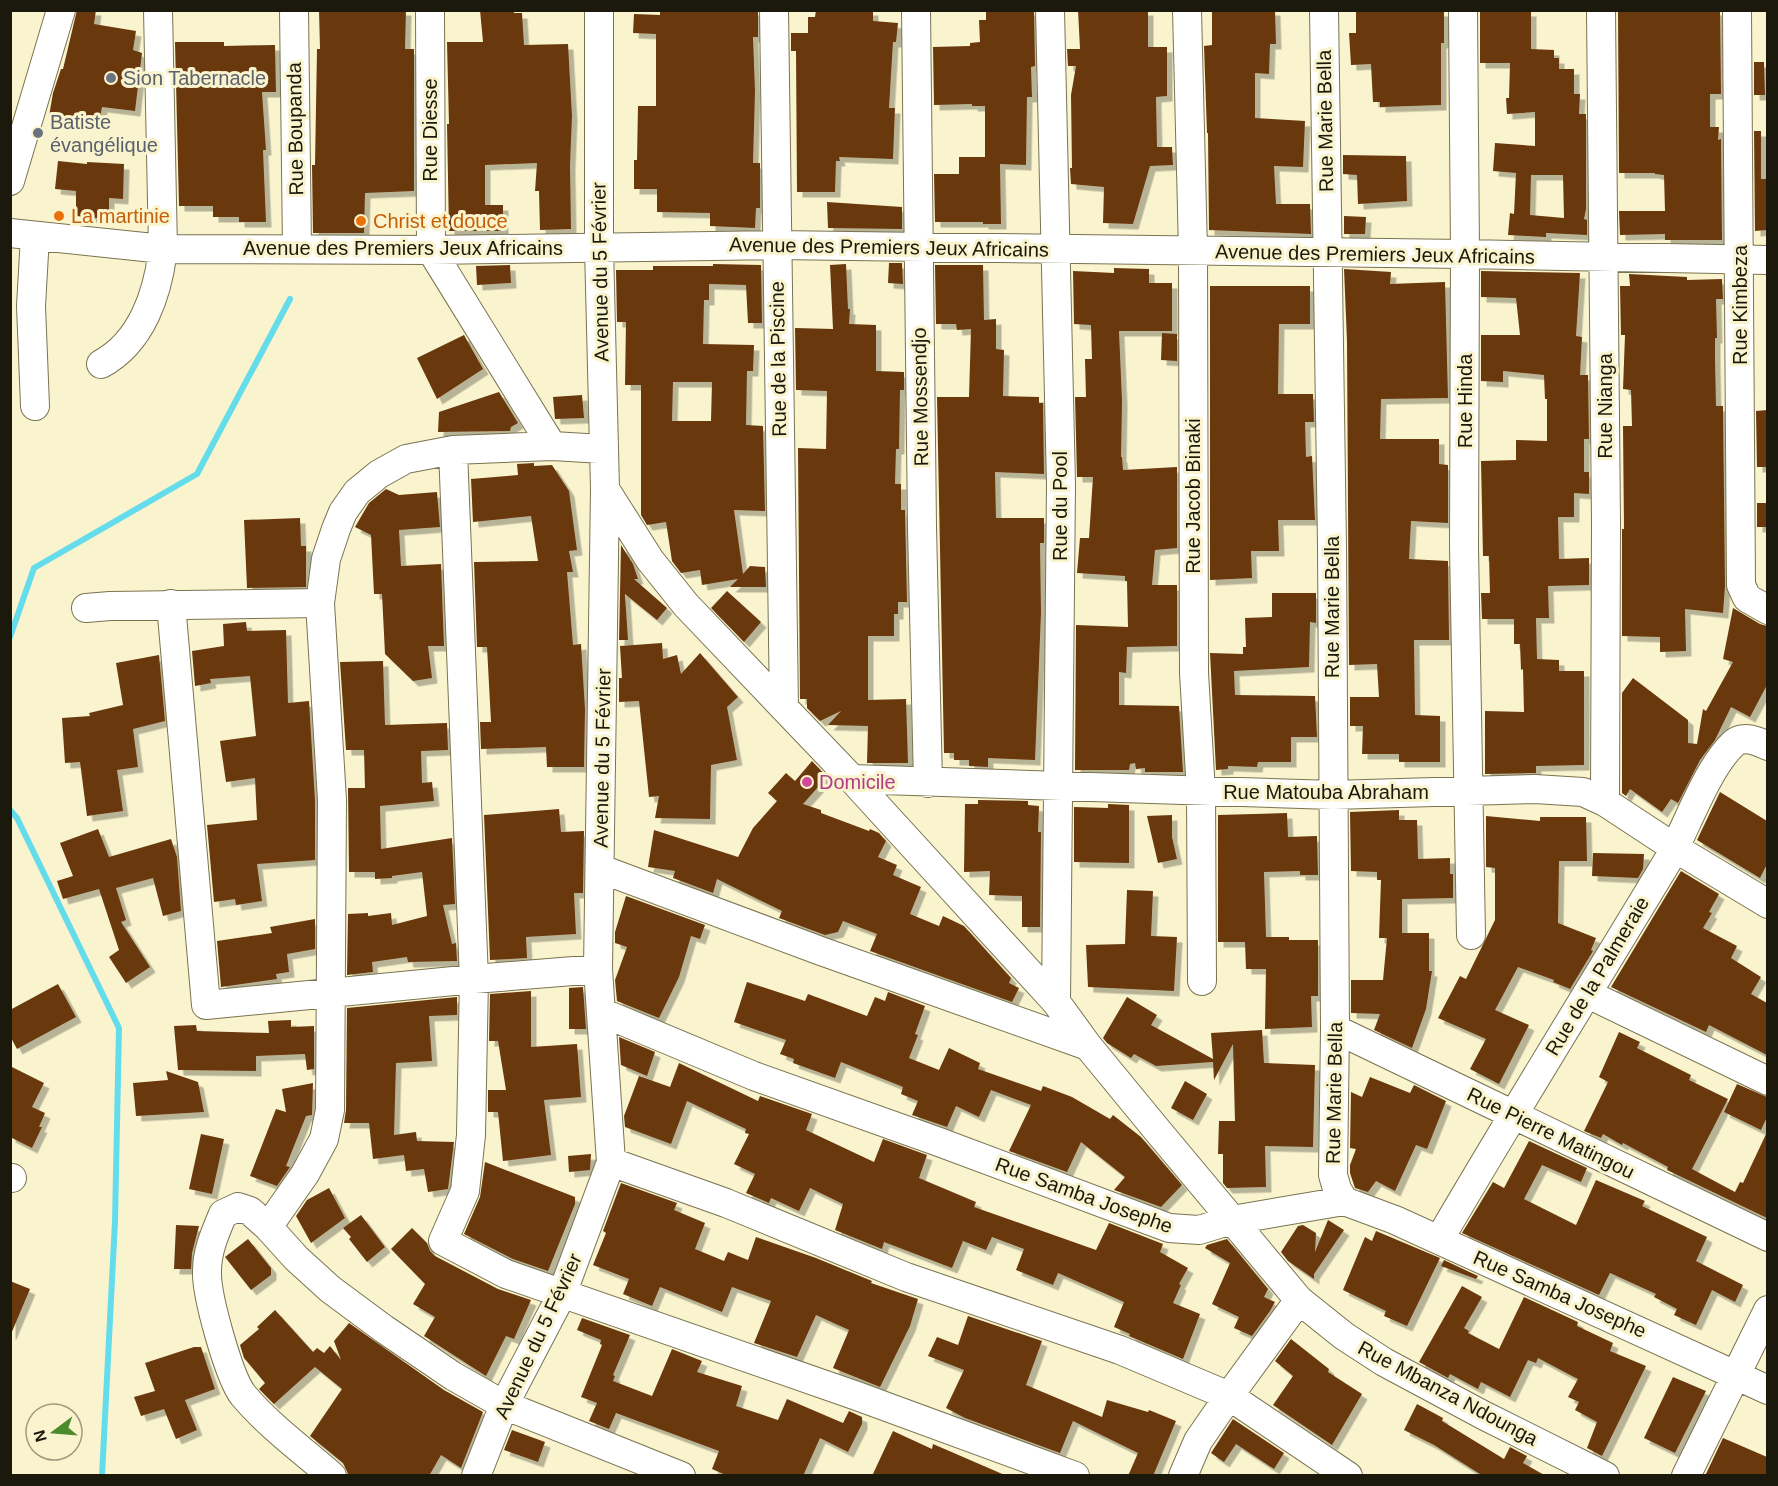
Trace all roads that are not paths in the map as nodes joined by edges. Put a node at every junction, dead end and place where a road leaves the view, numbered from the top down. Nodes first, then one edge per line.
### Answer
1 (61, 10) edge
2 (158, 10) edge
3 (294, 10) edge
4 (430, 10) edge
5 (599, 10) edge
6 (774, 10) edge
7 (916, 10) edge
8 (1050, 10) edge
9 (1187, 10) edge
10 (1324, 10) edge
11 (1463, 10) edge
12 (1601, 10) edge
13 (1737, 10) edge
14 (10, 181) edge
15 (23, 235) edge
16 (777, 245) junction
17 (599, 247) junction
18 (297, 248) junction
19 (919, 248) junction
20 (163, 249) junction
21 (1055, 249) junction
22 (431, 250) junction
23 (1193, 251) junction
24 (1327, 253) junction
25 (1465, 254) junction
26 (1604, 258) junction
27 (1754, 260) edge
28 (101, 364) dead end
29 (35, 406) dead end
30 (552, 446) junction
31 (603, 449) junction
32 (453, 450) junction
33 (605, 489) junction
34 (320, 603) junction
35 (171, 604) junction
36 (1757, 604) edge
37 (86, 608) dead end
38 (784, 708) junction
39 (1767, 746) edge
40 (852, 780) junction
41 (928, 783) junction
42 (1059, 787) junction
43 (1201, 792) junction
44 (1468, 792) junction
45 (1333, 795) junction
46 (1605, 802) junction
47 (1675, 848) junction
48 (601, 868) junction
49 (1767, 904) edge
50 (1471, 935) dead end
51 (598, 969) junction
52 (474, 979) junction
53 (1202, 981) dead end
54 (331, 994) junction
55 (1588, 994) junction
56 (1056, 1002) junction
57 (601, 1012) junction
58 (1335, 1029) junction
59 (1088, 1046) junction
60 (1767, 1081) edge
61 (1512, 1114) junction
62 (611, 1162) junction
63 (1344, 1201) junction
64 (1232, 1220) junction
65 (268, 1227) junction
66 (1767, 1236) edge
67 (1439, 1240) junction
68 (562, 1294) junction
69 (1299, 1300) junction
70 (1767, 1310) edge
71 (1737, 1375) junction
72 (1767, 1390) edge
73 (1229, 1396) junction
74 (504, 1405) junction
75 (332, 1476) edge
76 (476, 1476) edge
77 (681, 1476) edge
78 (1075, 1476) edge
79 (1183, 1476) edge
80 (1348, 1476) edge
81 (1605, 1476) edge
82 (1686, 1476) edge

1 - 14 street
2 - 20 street
3 - 18 street, Rue Boupanda
4 - 22 street, Rue Diesse
5 - 17 street, Avenue du 5 Février
6 - 16 street, Rue de la Piscine
7 - 19 street, Rue Mossendjo
8 - 21 street, Rue du Pool
9 - 23 street, Rue Jacob Binaki
10 - 24 street, Rue Marie Bella
11 - 25 street, Rue Hinda
12 - 26 street, Rue Nianga
13 - 27 street, Rue Kimbeza
15 - 20 street, Avenue des Premiers Jeux Africains
15 - 29 street
16 - 17 street, Avenue des Premiers Jeux Africains
16 - 19 street, Avenue des Premiers Jeux Africains
16 - 38 street, Rue de la Piscine
17 - 22 street, Avenue des Premiers Jeux Africains
17 - 31 street, Avenue du 5 Février
18 - 20 street, Avenue des Premiers Jeux Africains
18 - 22 street, Avenue des Premiers Jeux Africains
19 - 21 street, Avenue des Premiers Jeux Africains
19 - 41 street, Rue Mossendjo
20 - 28 street
21 - 23 street, Avenue des Premiers Jeux Africains
21 - 42 street, Rue du Pool
22 - 30 street
23 - 24 street, Avenue des Premiers Jeux Africains
23 - 43 street, Rue Jacob Binaki
24 - 25 street, Avenue des Premiers Jeux Africains
24 - 45 street, Rue Marie Bella
25 - 26 street, Avenue des Premiers Jeux Africains
25 - 44 street, Rue Hinda
26 - 27 street, Avenue des Premiers Jeux Africains
26 - 46 street, Rue Nianga
27 - 36 street, Rue Kimbeza
30 - 31 street
30 - 32 street
31 - 33 street, Avenue du 5 Février
32 - 34 street
32 - 52 street
33 - 38 street
33 - 48 street, Avenue du 5 Février
34 - 35 street
34 - 54 street
35 - 37 street
35 - 54 street
38 - 40 street
39 - 47 street, Rue de la Palmeraie
40 - 41 street, Rue Matouba Abraham
40 - 56 street
41 - 42 street, Rue Matouba Abraham
42 - 43 street, Rue Matouba Abraham
42 - 56 street, Rue du Pool
43 - 45 street, Rue Matouba Abraham
43 - 53 street, Rue Jacob Binaki
44 - 45 street, Rue Matouba Abraham
44 - 46 street, Rue Matouba Abraham
44 - 50 street, Rue Hinda
45 - 58 street, Rue Marie Bella
46 - 47 street, Rue Matouba Abraham
47 - 49 street, Rue Matouba Abraham
47 - 55 street, Rue de la Palmeraie
48 - 51 street, Avenue du 5 Février
48 - 59 street
51 - 52 street
51 - 57 street, Avenue du 5 Février
52 - 54 street
52 - 68 street
54 - 65 street
55 - 60 street
55 - 61 street, Rue de la Palmeraie
56 - 59 street
57 - 62 street, Avenue du 5 Février
57 - 64 street, Rue Samba Josephe
58 - 61 street, Rue Pierre Matingou
58 - 63 street, Rue Marie Bella
59 - 64 street, Rue Mbanza Ndounga
61 - 66 street, Rue Pierre Matingou
61 - 67 street, Rue de la Palmeraie
62 - 68 street, Avenue du 5 Février
62 - 73 street
63 - 64 street, Rue Samba Josephe
63 - 67 street, Rue Samba Josephe
64 - 69 street, Rue Mbanza Ndounga
65 - 74 street
65 - 75 street
67 - 71 street, Rue Samba Josephe
68 - 74 street, Avenue du 5 Février
68 - 78 street
69 - 73 street
69 - 81 street, Rue Mbanza Ndounga
70 - 71 street
71 - 72 street, Rue Samba Josephe
71 - 82 street
73 - 79 street
73 - 80 street
74 - 76 street, Avenue du 5 Février
74 - 77 street

